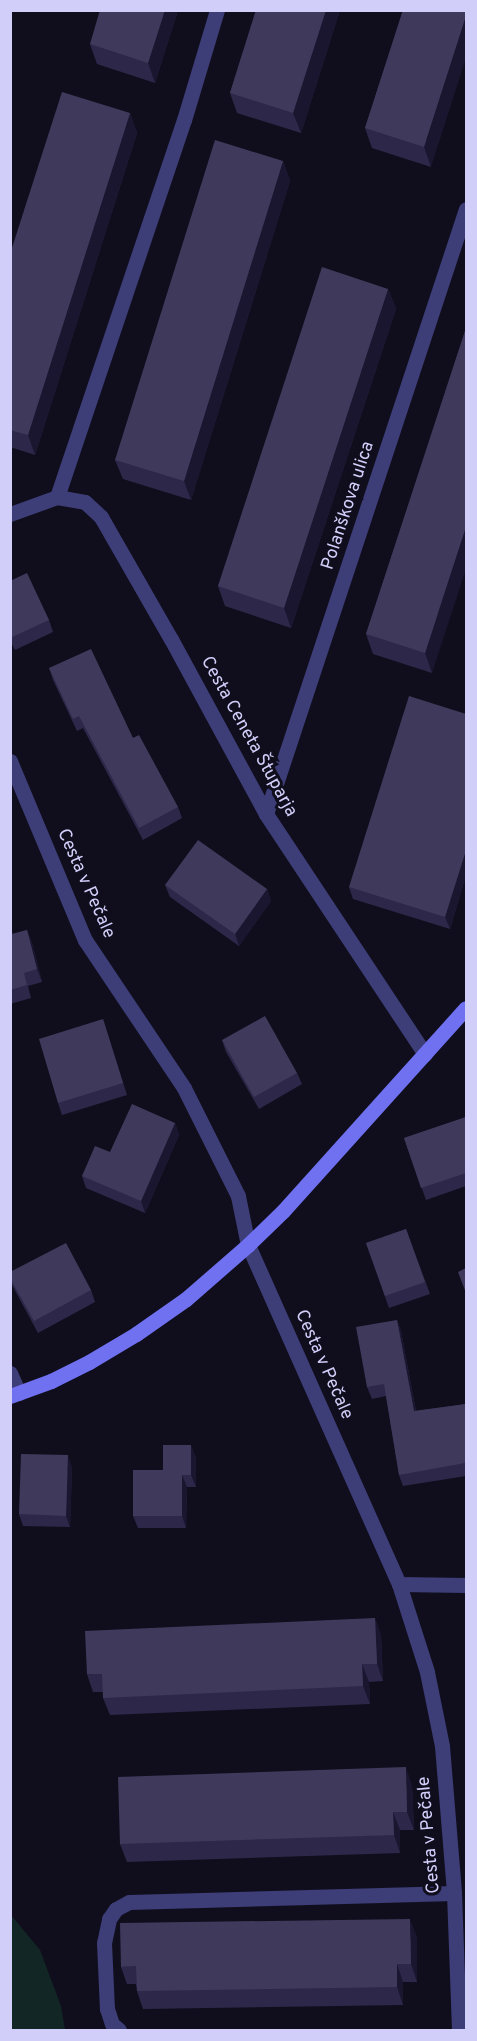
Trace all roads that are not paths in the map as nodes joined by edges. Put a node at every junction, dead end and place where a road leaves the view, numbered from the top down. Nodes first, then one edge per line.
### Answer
1 (218, 10) edge
2 (466, 209) edge
3 (57, 497) junction
4 (10, 514) edge
5 (10, 761) edge
6 (266, 814) junction
7 (466, 1008) edge
8 (425, 1054) junction
9 (248, 1245) junction
10 (10, 1373) edge
11 (15, 1394) edge
12 (399, 1584) junction
13 (466, 1585) edge
14 (454, 1893) junction
15 (119, 2031) edge
16 (459, 2031) edge

1 - 3 street
2 - 6 street, Polanškova ulica
3 - 4 street
3 - 6 street, Cesta Ceneta Štuparja
5 - 9 street, Cesta v Pečale
6 - 8 street, Cesta Ceneta Štuparja
7 - 8 street
8 - 9 street
9 - 11 street
9 - 12 street, Cesta v Pečale
10 - 11 street
12 - 13 street
12 - 14 street, Cesta v Pečale
14 - 15 street
14 - 16 street, Cesta v Pečale

